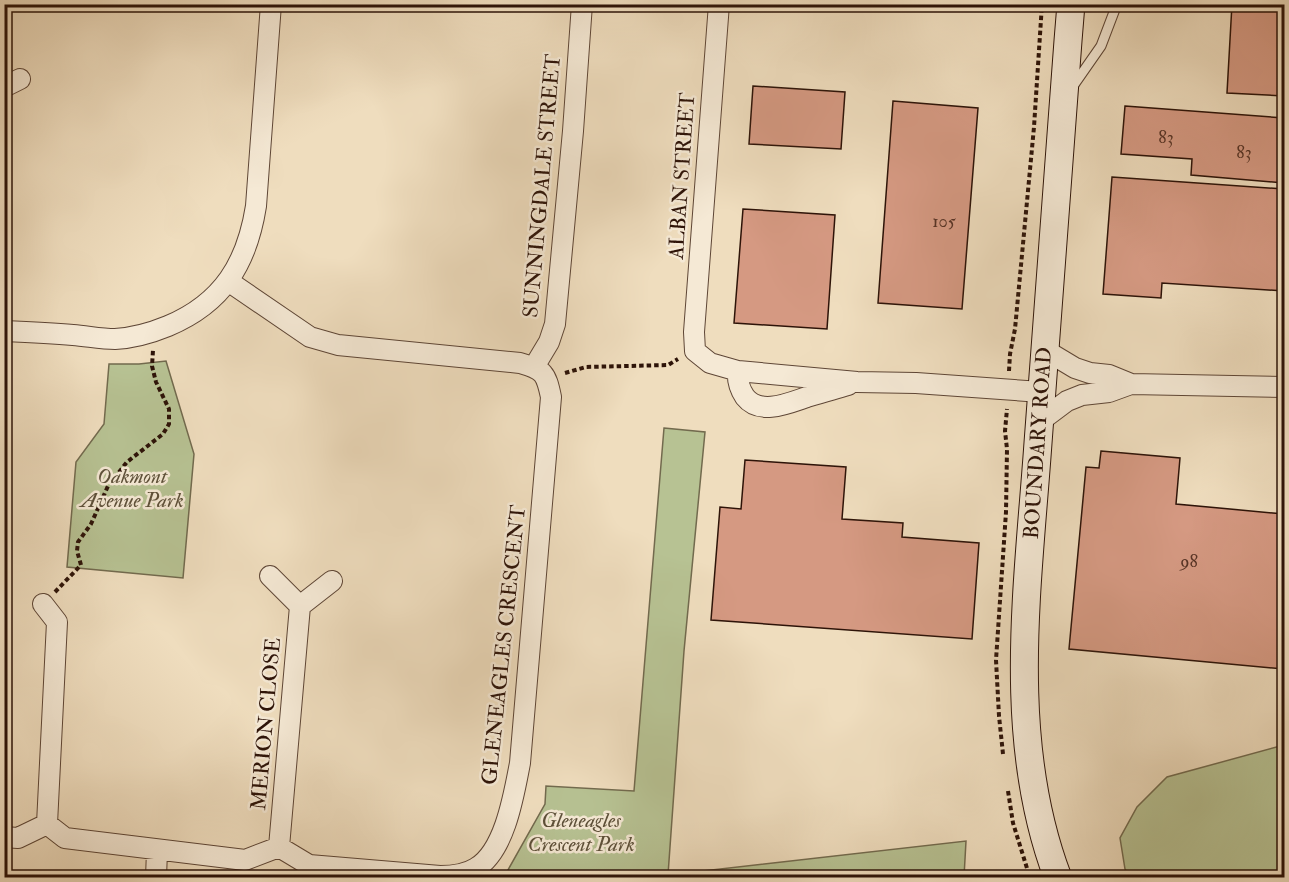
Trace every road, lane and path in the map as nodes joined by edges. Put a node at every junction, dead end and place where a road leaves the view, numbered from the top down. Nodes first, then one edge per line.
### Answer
1 (271, 4) edge
2 (582, 4) edge
3 (719, 4) edge
4 (1071, 4) edge
5 (1117, 4) edge
6 (1063, 100) junction
7 (228, 281) junction
8 (4, 331) edge
9 (154, 332) junction
10 (1045, 350) junction
11 (695, 351) junction
12 (738, 370) junction
13 (540, 372) junction
14 (857, 382) junction
15 (1131, 384) junction
16 (1284, 387) edge
17 (1041, 392) junction
18 (1039, 422) junction
19 (270, 576) dead end
20 (332, 581) dead end
21 (44, 604) joint
22 (300, 606) junction
23 (47, 824) junction
24 (4, 837) edge
25 (279, 847) junction
26 (158, 850) junction
27 (156, 878) edge
28 (1058, 878) edge

1 - 7 street
2 - 13 street, SUNNINGDALE STREET
3 - 11 street, ALBAN STREET
4 - 6 main road, BOUNDARY ROAD
5 - 6 lane
6 - 10 main road, BOUNDARY ROAD
7 - 9 street
7 - 13 street
8 - 9 street
9 - 21 path
10 - 15 street
10 - 17 main road, BOUNDARY ROAD
11 - 12 street
11 - 13 path
12 - 14 street
12 - 14 street
13 - 25 street, GLENEAGLES CRESCENT
14 - 17 street
15 - 16 street
15 - 18 street
17 - 18 main road, BOUNDARY ROAD
18 - 28 main road, BOUNDARY ROAD
19 - 22 street
20 - 22 street
21 - 23 street
22 - 25 street, MERION CLOSE
23 - 24 street
23 - 26 street
25 - 26 street
26 - 27 street

